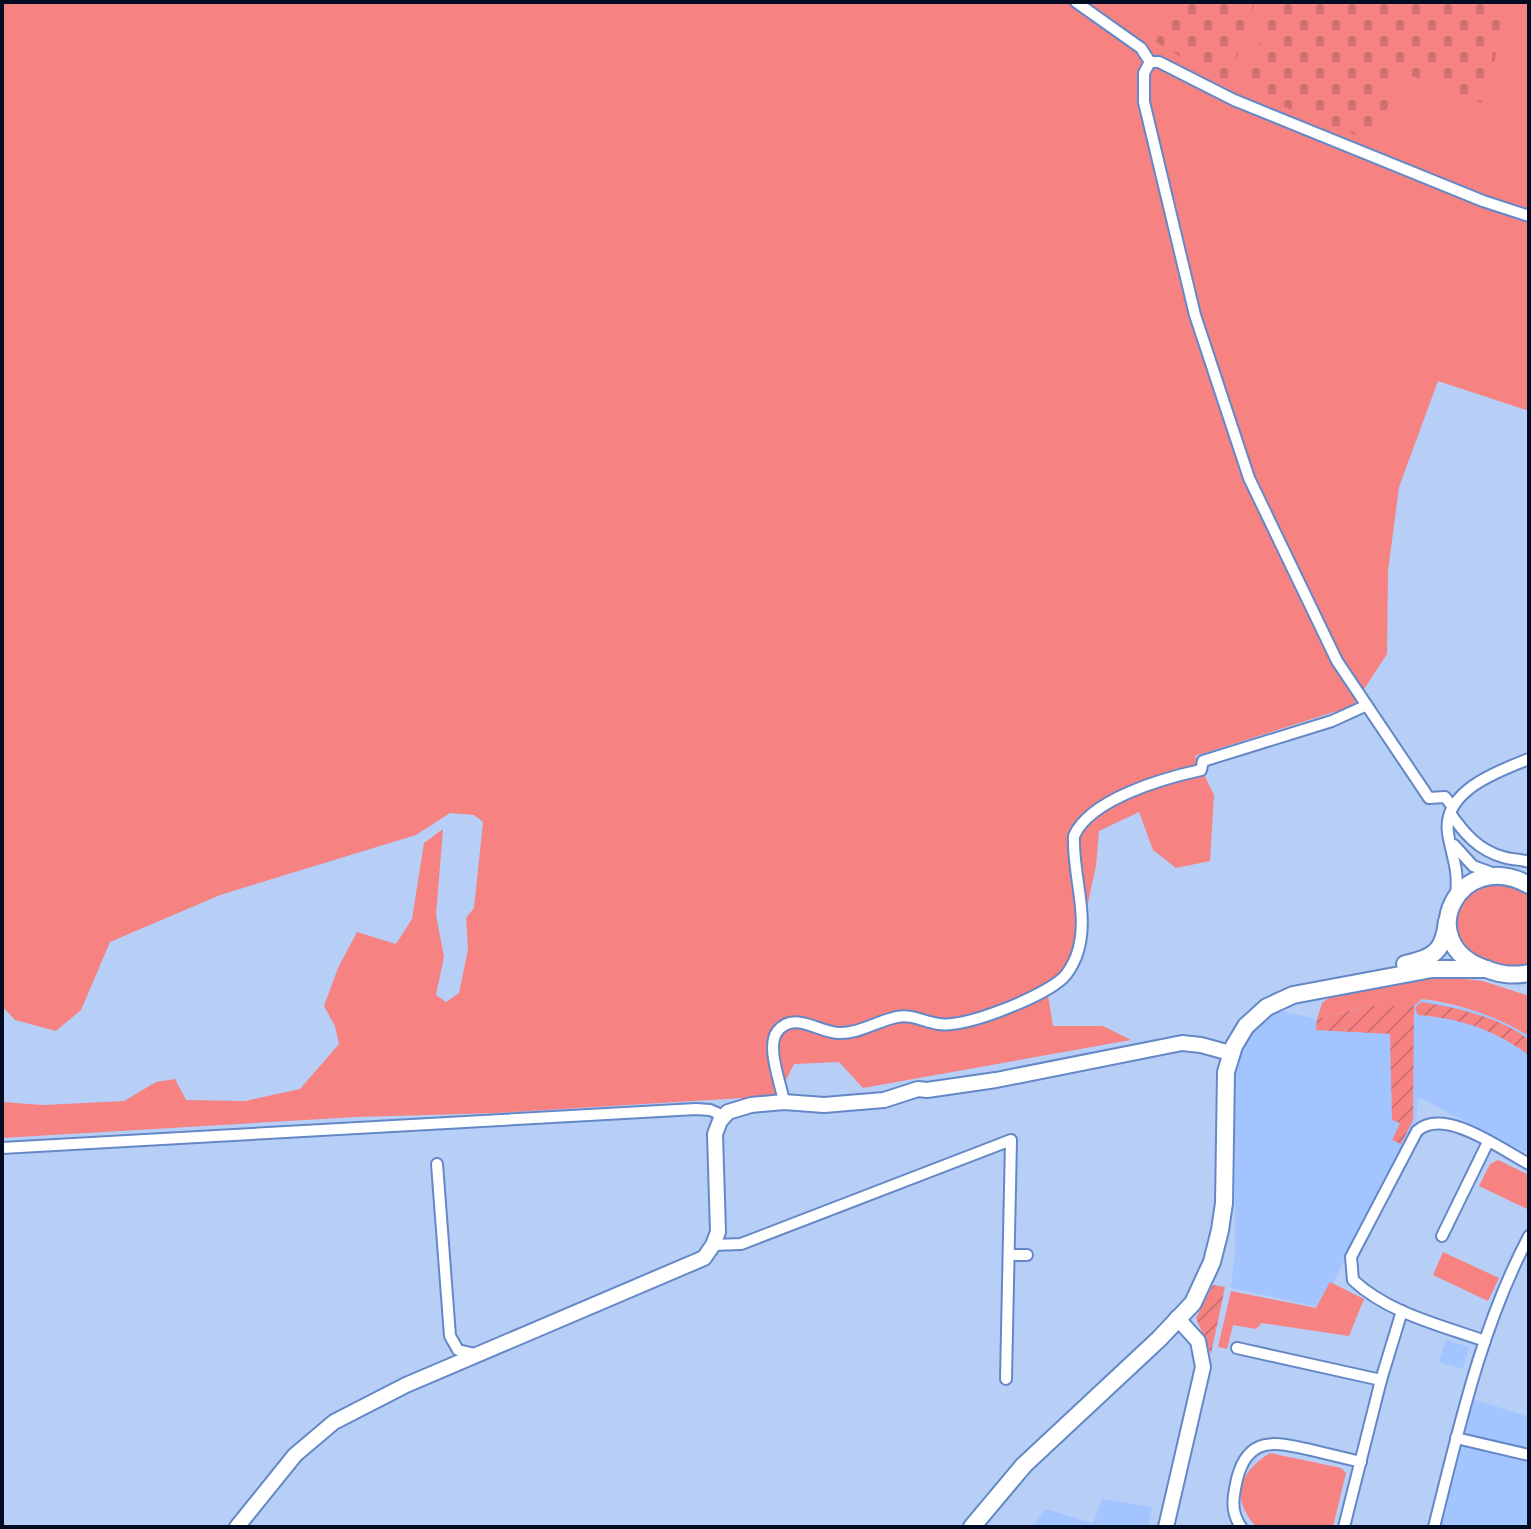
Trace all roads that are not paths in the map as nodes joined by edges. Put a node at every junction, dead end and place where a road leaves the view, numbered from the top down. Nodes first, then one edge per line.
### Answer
1 (1076, 2) edge
2 (1150, 62) junction
3 (1529, 216) edge
4 (1365, 706) junction
5 (1529, 759) edge
6 (1451, 809) junction
7 (1450, 840) junction
8 (1526, 861) edge
9 (1503, 876) junction
10 (1529, 885) edge
11 (1456, 896) junction
12 (1447, 921) junction
13 (1495, 972) junction
14 (1529, 973) edge
15 (1529, 984) edge
16 (1226, 1052) junction
17 (927, 1090) junction
18 (784, 1102) junction
19 (768, 1104) junction
20 (724, 1116) junction
21 (1488, 1142) junction
22 (2, 1148) edge
23 (437, 1164) dead end
24 (1529, 1164) edge
25 (1442, 1236) dead end
26 (1529, 1236) edge
27 (713, 1245) junction
28 (1010, 1255) junction
29 (1027, 1255) dead end
30 (1402, 1311) junction
31 (1178, 1317) junction
32 (1485, 1341) junction
33 (1237, 1348) dead end
34 (477, 1354) junction
35 (1006, 1379) dead end
36 (1381, 1380) junction
37 (1456, 1438) junction
38 (1529, 1455) edge
39 (1361, 1462) junction
40 (237, 1527) edge
41 (972, 1527) edge
42 (1166, 1527) edge
43 (1241, 1527) edge
44 (1344, 1527) edge
45 (1434, 1527) edge

1 - 2 street
2 - 3 street
2 - 4 street
4 - 6 street
4 - 18 street
5 - 6 street
6 - 7 street
6 - 8 street
7 - 9 street
7 - 11 street
9 - 10 main road
9 - 11 main road
11 - 12 main road
12 - 13 main road
12 - 16 main road
13 - 14 main road
13 - 15 main road
13 - 16 main road
16 - 17 street
16 - 31 main road
17 - 18 street
17 - 19 street
18 - 19 street
19 - 20 street
20 - 22 street
20 - 27 street
21 - 24 street
21 - 25 street
21 - 30 street
23 - 34 street
26 - 32 street
27 - 28 street
27 - 34 street
28 - 29 street
28 - 35 street
30 - 32 street
30 - 36 street
31 - 41 main road
31 - 42 street
32 - 37 street
33 - 36 street
34 - 40 street
36 - 39 street
37 - 38 street
37 - 45 street
39 - 43 street
39 - 44 street

